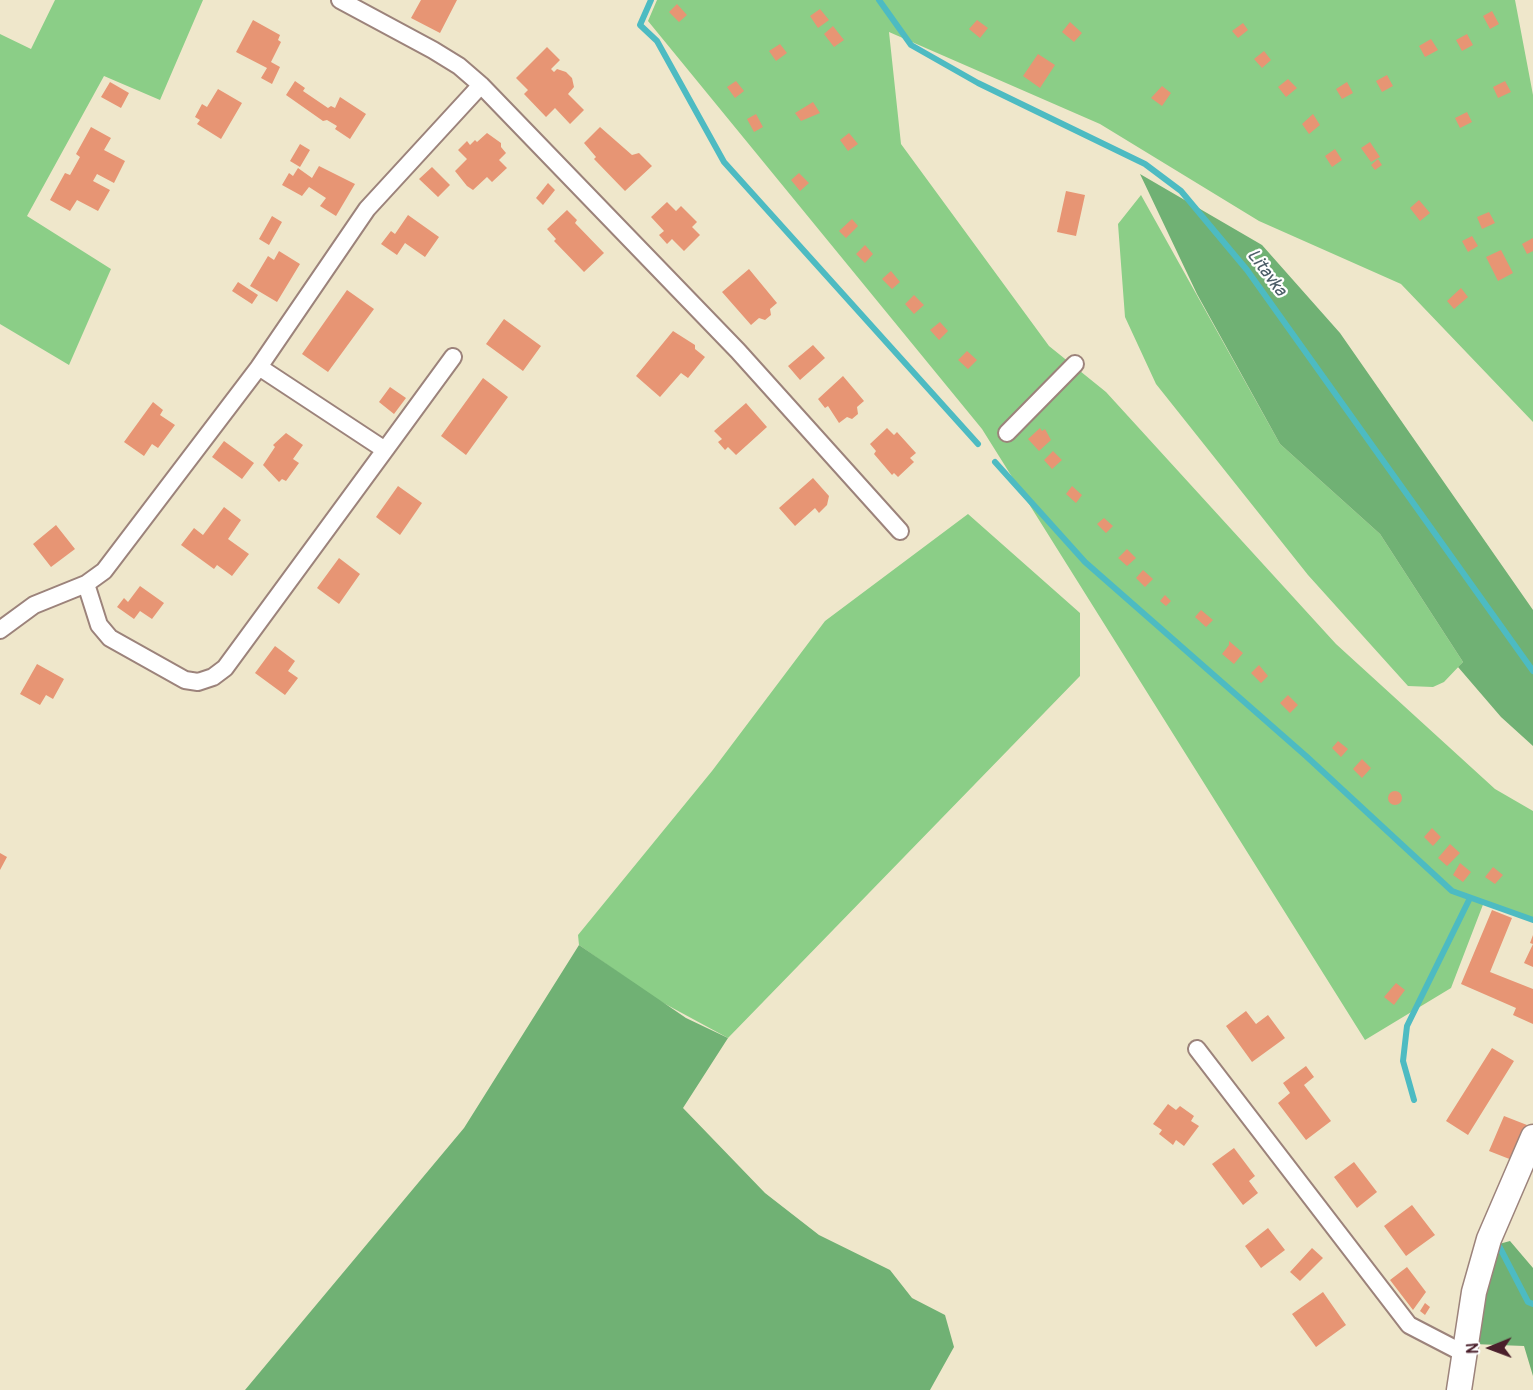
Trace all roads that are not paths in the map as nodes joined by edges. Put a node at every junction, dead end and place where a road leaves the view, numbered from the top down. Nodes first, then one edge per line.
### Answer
1 (340, 0) edge
2 (481, 85) junction
3 (453, 357) dead end
4 (1075, 364) dead end
5 (260, 367) junction
6 (1007, 433) dead end
7 (385, 450) junction
8 (900, 531) dead end
9 (86, 584) junction
10 (0, 630) edge
11 (1197, 1049) dead end
12 (1533, 1137) edge
13 (1463, 1353) junction
14 (1459, 1390) edge

1 - 2 street
2 - 5 street
2 - 8 street
3 - 7 street
4 - 6 street
5 - 7 street
5 - 9 street
7 - 9 street
9 - 10 street
11 - 13 street
12 - 13 street
13 - 14 street

